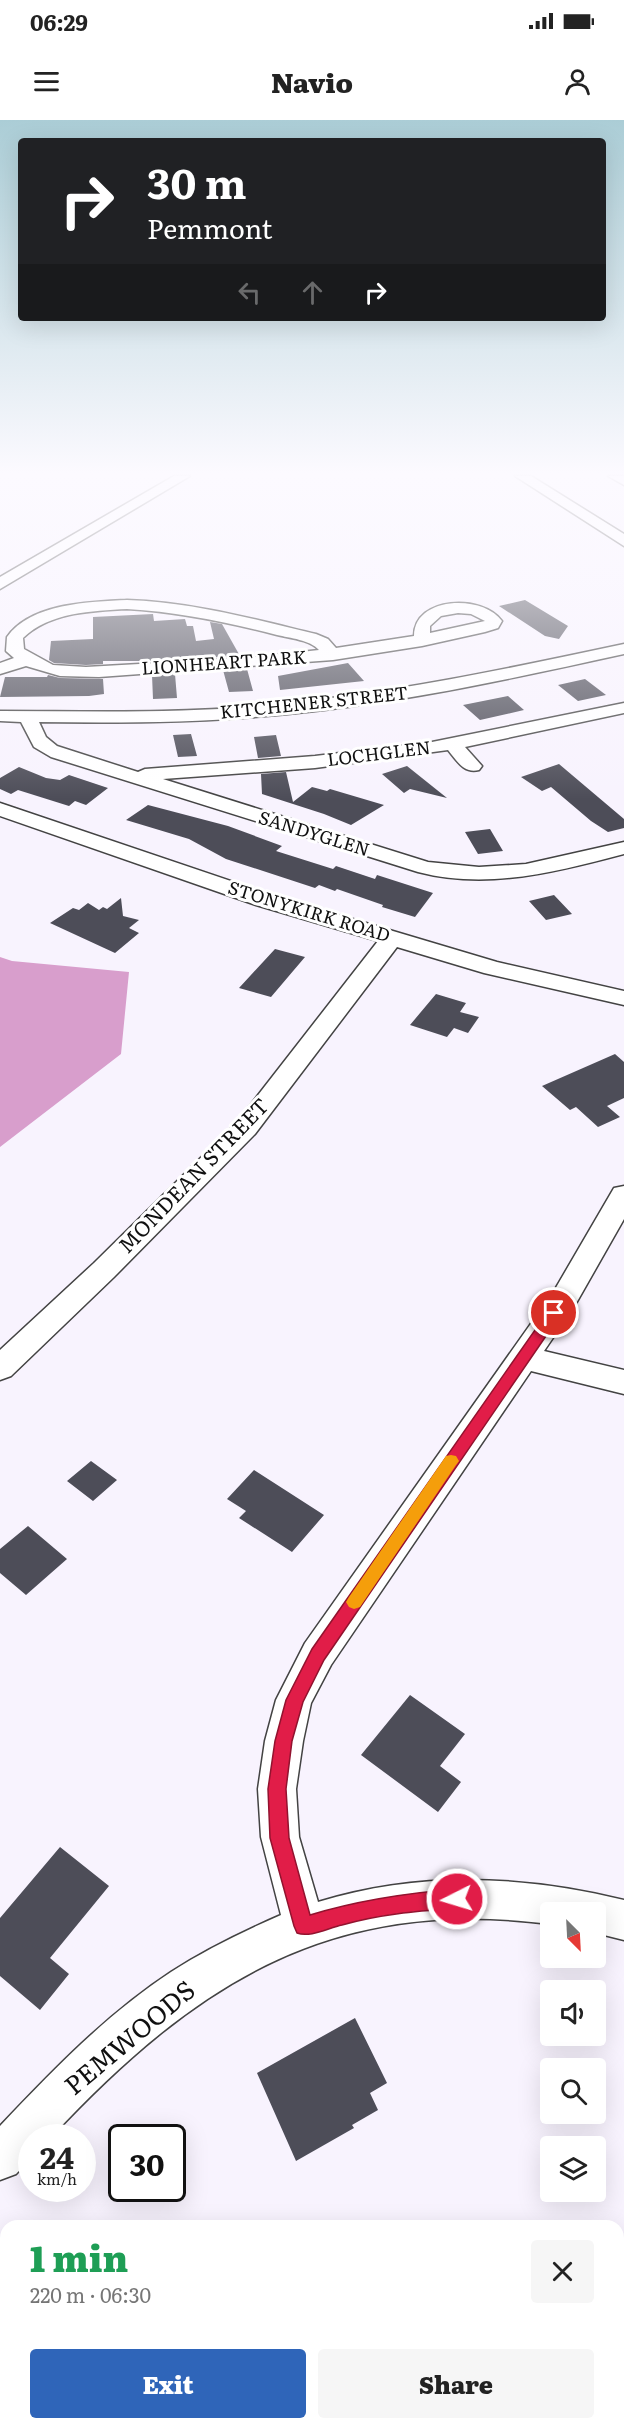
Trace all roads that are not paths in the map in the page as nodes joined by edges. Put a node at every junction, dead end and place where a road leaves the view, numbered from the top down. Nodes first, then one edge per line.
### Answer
1 (422, 641) dead end
2 (11, 642) edge
3 (624, 650) edge
4 (333, 655) junction
5 (0, 669) edge
6 (624, 708) edge
7 (0, 716) edge
8 (28, 716) junction
9 (453, 744) junction
10 (472, 766) dead end
11 (130, 776) junction
12 (0, 809) edge
13 (624, 848) edge
14 (393, 938) junction
15 (624, 998) edge
16 (624, 1195) edge
17 (522, 1357) junction
18 (0, 1368) edge
19 (624, 1382) edge
20 (540, 1904) edge
21 (606, 1916) edge
22 (624, 1920) edge
23 (304, 1926) junction
24 (0, 2158) edge

1 - 4 street, LIONHEART PARK
2 - 4 street, LIONHEART PARK
2 - 4 street
2 - 5 street
3 - 8 street, KITCHENER STREET
6 - 9 street, LOCHGLEN
7 - 8 street, KITCHENER STREET
8 - 11 street, SANDYGLEN
9 - 10 street
9 - 11 street, LOCHGLEN
11 - 13 street, SANDYGLEN
12 - 14 street, STONYKIRK ROAD
14 - 15 street, STONYKIRK ROAD
14 - 18 street, MONDEAN STREET
16 - 17 street
17 - 19 street
17 - 23 street
20 - 23 street, PEMWOODS
21 - 22 street, PEMWOODS
23 - 24 street, PEMWOODS

